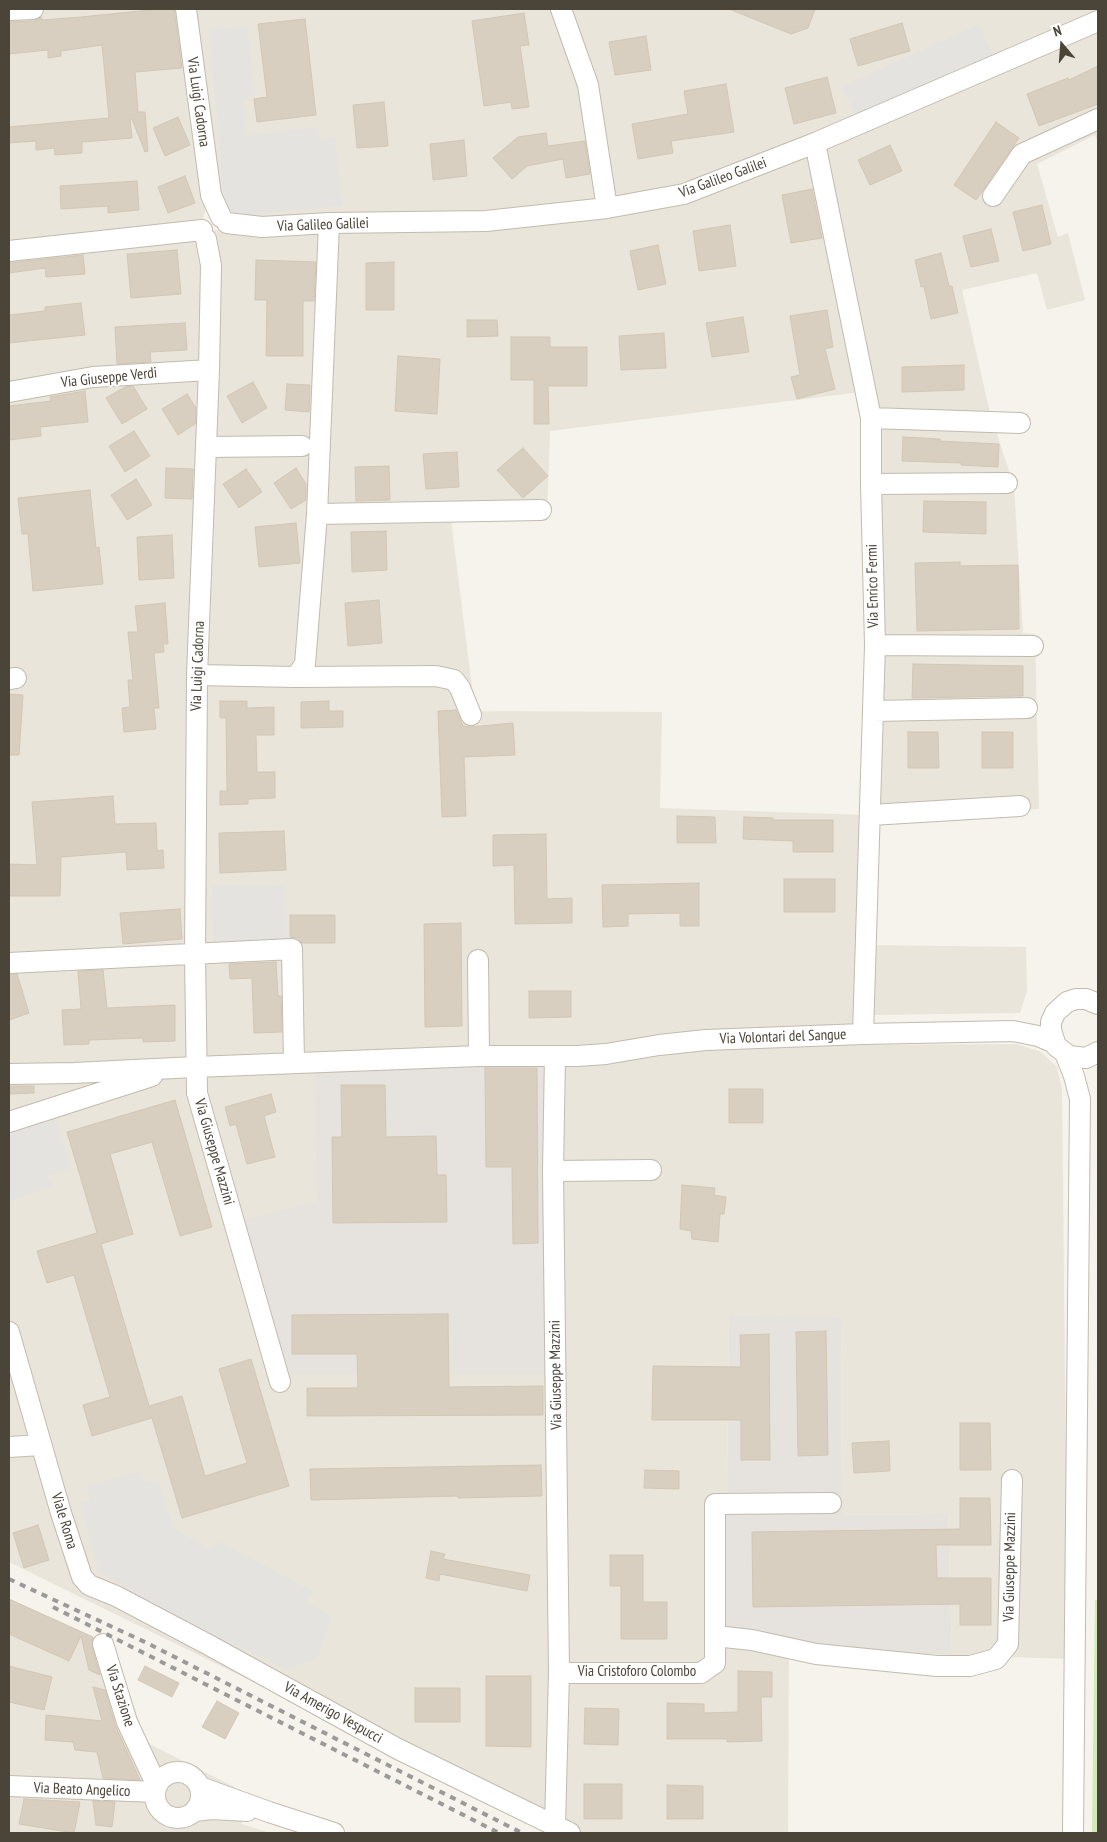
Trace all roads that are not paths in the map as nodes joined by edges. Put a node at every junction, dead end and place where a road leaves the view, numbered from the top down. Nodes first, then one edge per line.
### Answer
1 (32, 9) edge
2 (186, 9) edge
3 (561, 9) edge
4 (9, 10) edge
5 (1098, 21) edge
6 (1098, 119) edge
7 (815, 143) junction
8 (993, 196) dead end
9 (607, 208) junction
10 (329, 224) junction
11 (216, 229) junction
12 (9, 251) edge
13 (209, 370) junction
14 (9, 392) edge
15 (871, 418) junction
16 (1020, 423) dead end
17 (302, 446) dead end
18 (207, 447) junction
19 (1007, 483) dead end
20 (871, 484) junction
21 (541, 510) dead end
22 (317, 514) junction
23 (875, 645) junction
24 (1033, 646) dead end
25 (197, 675) junction
26 (296, 677) junction
27 (1027, 708) dead end
28 (873, 711) junction
29 (471, 715) dead end
30 (1020, 806) dead end
31 (871, 814) junction
32 (195, 955) junction
33 (478, 960) dead end
34 (9, 963) edge
35 (1098, 1004) edge
36 (1055, 1013) junction
37 (1013, 1031) junction
38 (863, 1034) junction
39 (1060, 1048) junction
40 (1098, 1053) edge
41 (479, 1056) junction
42 (554, 1056) junction
43 (294, 1063) junction
44 (186, 1067) junction
45 (74, 1073) junction
46 (9, 1074) edge
47 (1080, 1099) junction
48 (74, 1102) junction
49 (9, 1122) edge
50 (651, 1170) dead end
51 (553, 1171) junction
52 (9, 1332) edge
53 (280, 1382) dead end
54 (41, 1445) junction
55 (9, 1447) edge
56 (1012, 1480) dead end
57 (831, 1503) dead end
58 (558, 1579) joint
59 (98, 1589) joint
60 (715, 1636) junction
61 (104, 1644) dead end
62 (559, 1672) junction
63 (160, 1784) junction
64 (9, 1786) edge
65 (200, 1787) junction
66 (269, 1812) junction
67 (175, 1822) edge
68 (562, 1829) edge
69 (329, 1832) edge
70 (1073, 1833) edge

1 - 4 street
2 - 11 street, Via Luigi Cadorna
3 - 9 street
5 - 7 street, Via Galileo Galilei
6 - 8 street
7 - 9 street, Via Galileo Galilei
7 - 15 street, Via Enrico Fermi
9 - 10 street, Via Galileo Galilei
10 - 11 street, Via Galileo Galilei
10 - 22 street
11 - 12 street, Via Galileo Galilei
11 - 13 street, Via Luigi Cadorna
13 - 14 street, Via Giuseppe Verdi
13 - 18 street, Via Luigi Cadorna
15 - 16 street
15 - 20 street, Via Enrico Fermi
17 - 18 street
18 - 25 street, Via Luigi Cadorna
19 - 20 street
20 - 23 street, Via Enrico Fermi
21 - 22 street
22 - 26 street
23 - 24 street
23 - 28 street, Via Enrico Fermi
25 - 26 street
25 - 32 street, Via Luigi Cadorna
26 - 29 street
27 - 28 street
28 - 31 street, Via Enrico Fermi
30 - 31 street
31 - 38 street, Via Enrico Fermi
32 - 34 street
32 - 43 street
32 - 44 street, Via Luigi Cadorna
33 - 41 street
35 - 36 street, Via Volontari del Sangue
36 - 37 street, Via Volontari del Sangue
36 - 39 street, Via Volontari del Sangue
37 - 38 street, Via Volontari del Sangue
37 - 39 street, Via Volontari del Sangue
38 - 42 street, Via Volontari del Sangue
39 - 40 street, Via Volontari del Sangue
39 - 47 street, Via Volontari del Sangue
40 - 47 street, Via Volontari del Sangue
41 - 42 street
41 - 43 street
42 - 51 street, Via Giuseppe Mazzini
43 - 44 street
44 - 45 street
44 - 48 street
44 - 53 street, Via Giuseppe Mazzini
45 - 46 street
45 - 48 street
47 - 70 street, Via Volontari del Sangue
48 - 49 street
50 - 51 street
51 - 58 street, Via Giuseppe Mazzini
52 - 54 street, Viale Roma
54 - 55 street
54 - 59 street, Viale Roma
56 - 60 street, Via Giuseppe Mazzini
57 - 60 street
58 - 62 street, Via Cristoforo Colombo
59 - 68 street, Via Amerigo Vespucci
60 - 62 street, Via Cristoforo Colombo
61 - 63 street, Via Stazione
62 - 68 street, Via Cristoforo Colombo
63 - 64 street, Via Beato Angelico
63 - 65 street
63 - 67 street
65 - 66 street
65 - 67 street
66 - 67 street
66 - 69 street

